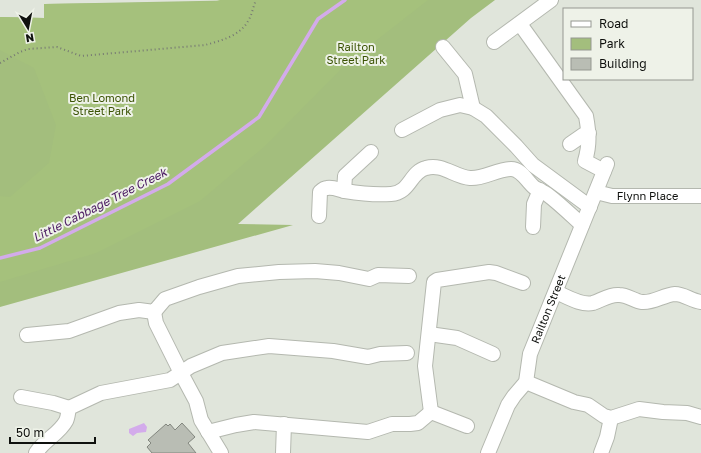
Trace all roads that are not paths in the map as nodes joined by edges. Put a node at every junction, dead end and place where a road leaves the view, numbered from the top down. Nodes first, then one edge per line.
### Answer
1 (551, 0) edge
2 (520, 24) junction
3 (494, 42) dead end
4 (443, 47) dead end
5 (473, 108) junction
6 (402, 130) dead end
7 (589, 133) junction
8 (570, 144) dead end
9 (371, 152) dead end
10 (540, 190) junction
11 (344, 191) junction
12 (596, 192) junction
13 (701, 196) edge
14 (590, 207) junction
15 (319, 216) dead end
16 (582, 225) junction
17 (533, 227) dead end
18 (409, 276) dead end
19 (523, 283) dead end
20 (556, 292) junction
21 (701, 302) edge
22 (154, 312) junction
23 (429, 334) junction
24 (27, 335) dead end
25 (406, 352) dead end
26 (493, 354) dead end
27 (181, 373) junction
28 (526, 382) junction
29 (22, 397) dead end
30 (69, 408) junction
31 (431, 412) junction
32 (701, 417) edge
33 (612, 418) junction
34 (284, 424) junction
35 (467, 426) dead end
36 (208, 432) junction
37 (36, 453) edge
38 (221, 453) edge
39 (283, 453) edge
40 (488, 453) edge
41 (601, 453) edge

1 - 2 street
2 - 3 street
2 - 7 street
4 - 5 street
5 - 6 street
5 - 14 street
7 - 8 street
7 - 12 street, Railton Street
9 - 11 street
10 - 11 street
10 - 16 street
10 - 17 street
11 - 15 street
12 - 13 street, Flynn Place
12 - 14 street, Railton Street
14 - 16 street, Railton Street
16 - 20 street, Railton Street
18 - 22 street
19 - 23 street
20 - 21 street
20 - 28 street, Railton Street
22 - 24 street
22 - 27 street
23 - 26 street
23 - 31 street
25 - 27 street
27 - 30 street
27 - 36 street
28 - 33 street
28 - 40 street
29 - 30 street
30 - 37 street
31 - 34 street
31 - 35 street
32 - 33 street
33 - 41 street
34 - 36 street
34 - 39 street
36 - 38 street

